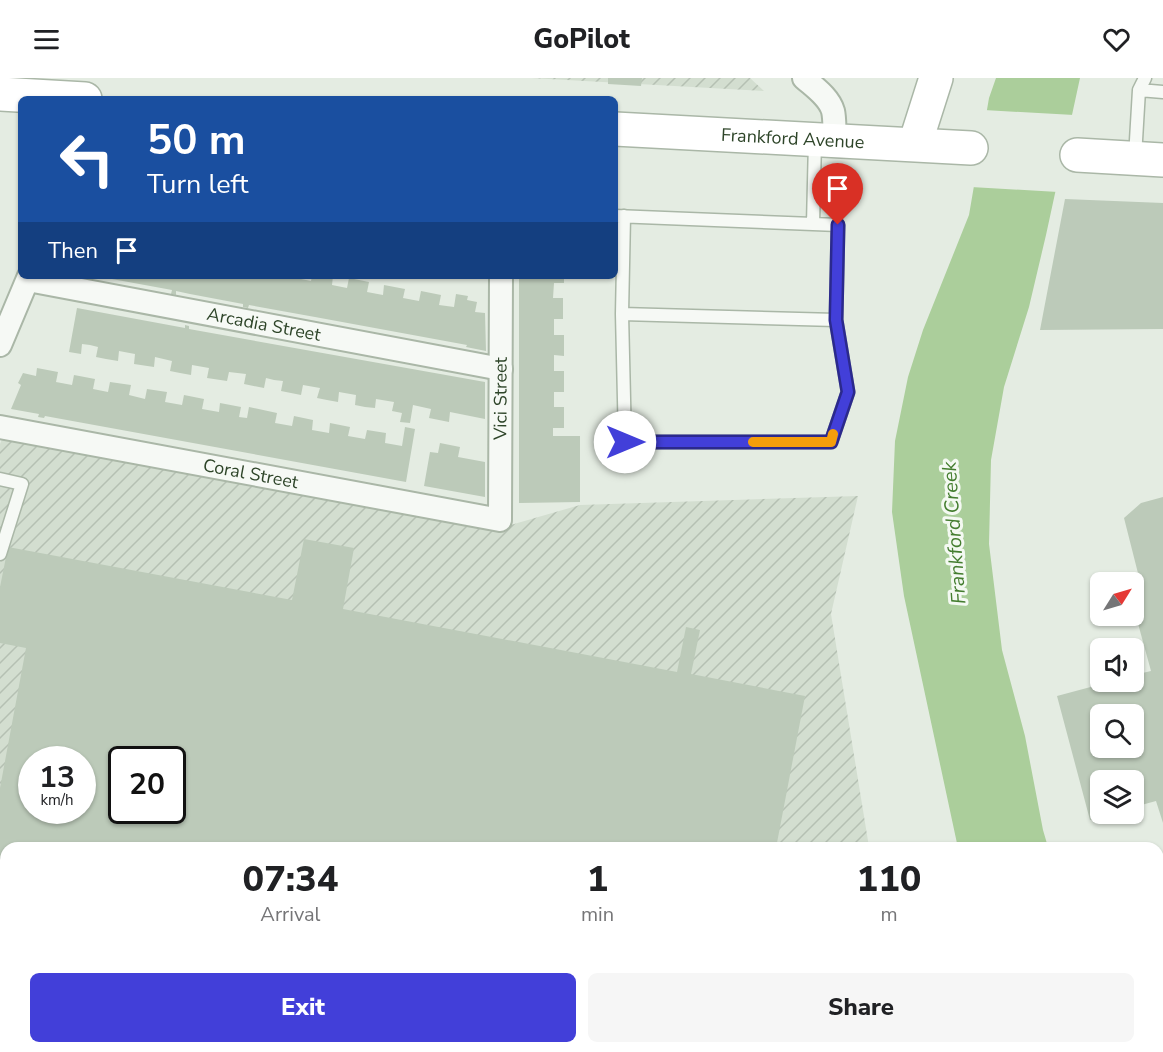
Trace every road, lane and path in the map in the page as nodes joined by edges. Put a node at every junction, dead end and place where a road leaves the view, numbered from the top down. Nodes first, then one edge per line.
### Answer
1 (804, 78) edge
2 (936, 78) edge
3 (1142, 84) edge
4 (1163, 92) edge
5 (0, 94) edge
6 (58, 94) edge
7 (618, 129) edge
8 (825, 140) junction
9 (915, 144) junction
10 (971, 148) dead end
11 (1077, 155) dead end
12 (1149, 159) edge
13 (619, 216) edge
14 (813, 224) junction
15 (27, 279) edge
16 (33, 279) edge
17 (501, 279) edge
18 (7, 310) edge
19 (622, 314) junction
20 (836, 320) junction
21 (0, 345) edge
22 (501, 369) junction
23 (0, 427) edge
24 (0, 479) edge
25 (500, 520) joint
26 (0, 554) edge

1 - 8 street
2 - 9 main road
3 - 4 lane
3 - 12 lane
5 - 6 main road
7 - 8 main road, Frankford Avenue
8 - 9 main road, Frankford Avenue
8 - 14 lane
9 - 10 main road, Frankford Avenue
11 - 12 main road
13 - 14 lane
13 - 19 lane
14 - 20 lane
15 - 18 street
16 - 22 street, Arcadia Street
17 - 22 street, Vici Street
18 - 21 street
19 - 20 lane
19 - 20 lane
22 - 25 street, Vici Street
23 - 25 street, Coral Street
24 - 26 lane

